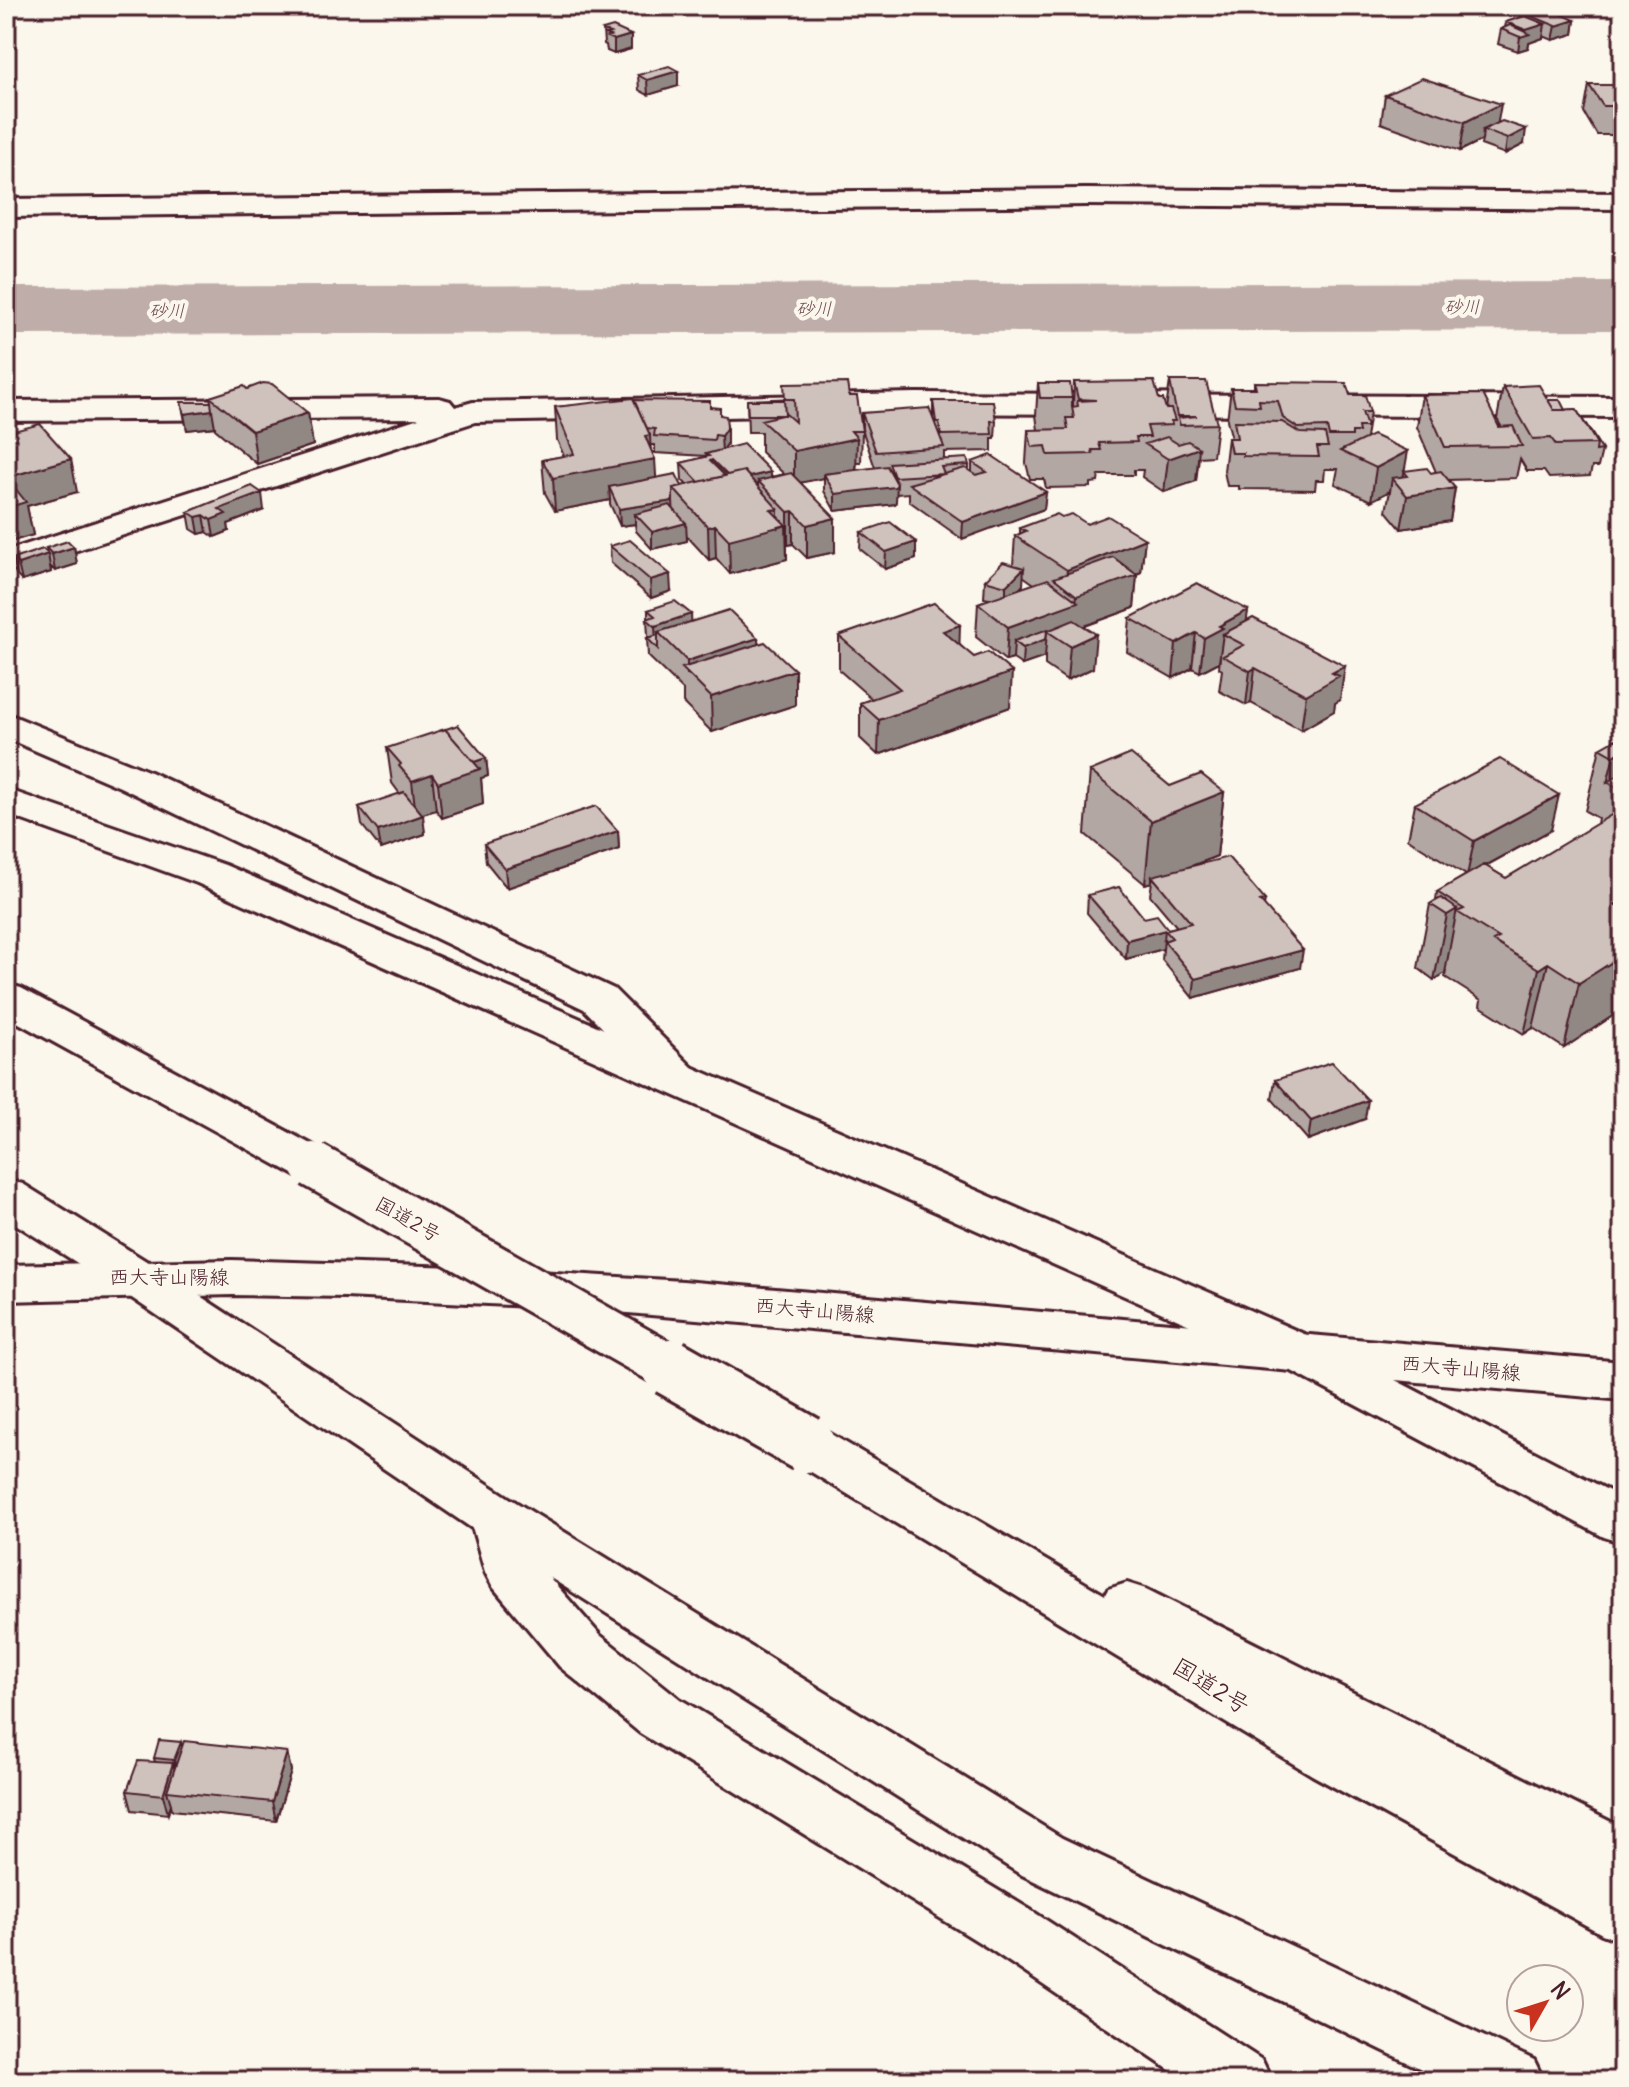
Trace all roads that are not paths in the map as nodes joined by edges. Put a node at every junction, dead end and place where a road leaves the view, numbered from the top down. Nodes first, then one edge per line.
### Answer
1 (1623, 201) edge
2 (6, 208) edge
3 (1623, 407) edge
4 (6, 411) edge
5 (473, 412) junction
6 (6, 562) edge
7 (6, 724) edge
8 (6, 801) edge
9 (6, 998) edge
10 (676, 1077) junction
11 (6, 1196) edge
12 (134, 1276) junction
13 (6, 1283) edge
14 (1302, 1354) junction
15 (1623, 1381) edge
16 (806, 1444) junction
17 (495, 1516) junction
18 (1623, 1522) edge
19 (1623, 1857) edge
20 (1623, 1915) edge
21 (1240, 2081) edge
22 (1512, 2081) edge

1 - 2 main road
3 - 5 main road
4 - 5 main road
5 - 6 main road
7 - 10 main road
8 - 10 main road
9 - 16 main road, 国道2号, bridge
10 - 14 main road
11 - 12 main road
12 - 13 main road, 西大寺山陽線
12 - 14 main road, 西大寺山陽線
12 - 17 main road
14 - 15 main road, 西大寺山陽線
14 - 18 main road
16 - 19 main road, 国道2号
16 - 20 main road, 国道2号
17 - 21 main road
17 - 22 main road

